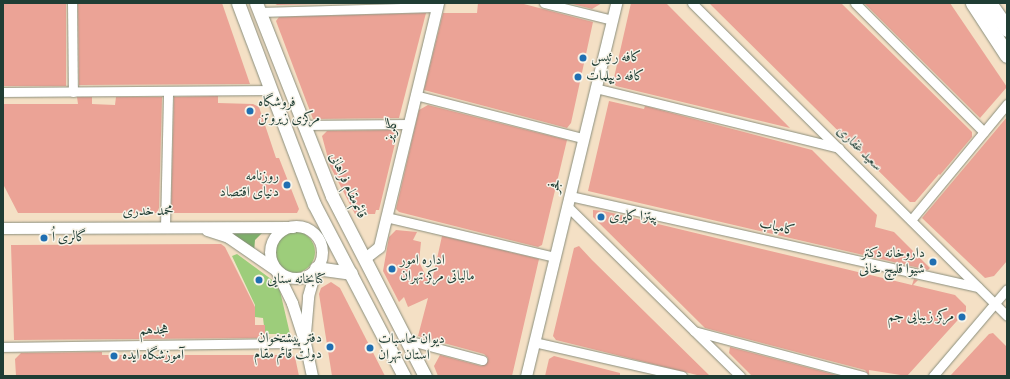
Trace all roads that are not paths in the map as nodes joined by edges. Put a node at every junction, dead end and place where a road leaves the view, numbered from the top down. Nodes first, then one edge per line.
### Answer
1 (72, 3) edge
2 (238, 3) edge
3 (544, 3) edge
4 (616, 3) edge
5 (692, 3) edge
6 (855, 3) edge
7 (973, 3) edge
8 (989, 3) edge
9 (438, 5) edge
10 (257, 7) edge
11 (612, 20) junction
12 (1007, 29) edge
13 (1007, 55) edge
14 (596, 88) junction
15 (270, 90) junction
16 (168, 91) junction
17 (3, 92) edge
18 (73, 92) junction
19 (416, 95) junction
20 (1007, 104) edge
21 (408, 124) junction
22 (302, 125) junction
23 (984, 132) junction
24 (584, 138) junction
25 (839, 148) junction
26 (568, 201) junction
27 (386, 216) junction
28 (3, 217) edge
29 (911, 220) junction
30 (346, 222) junction
31 (196, 226) junction
32 (165, 227) junction
33 (298, 227) junction
34 (6, 228) edge
35 (328, 229) junction
36 (555, 256) junction
37 (365, 258) junction
38 (316, 268) junction
39 (276, 270) junction
40 (351, 273) junction
41 (978, 287) junction
42 (1007, 289) edge
43 (995, 304) junction
44 (1007, 316) edge
45 (692, 331) junction
46 (407, 340) junction
47 (534, 342) junction
48 (305, 343) junction
49 (3, 347) edge
50 (482, 360) dead end
51 (312, 376) edge
52 (404, 376) edge
53 (425, 376) edge
54 (526, 376) edge
55 (682, 376) edge
56 (740, 376) edge
57 (863, 376) edge
58 (933, 376) edge

1 - 18 street
2 - 15 main road
3 - 11 street
4 - 11 street, فجر
5 - 25 street, سعید غفاری
6 - 23 street
7 - 13 highway
8 - 12 highway
9 - 10 street
9 - 19 street, گلریز
10 - 22 main road, قائم‌مقام فراهانی
11 - 14 street, فجر
14 - 24 street, فجر
14 - 25 street
15 - 16 street
15 - 35 main road
16 - 18 street
16 - 32 street
17 - 18 street
19 - 21 street, گلریز
19 - 24 street
20 - 23 street
21 - 22 street
21 - 27 street, گلریز
22 - 30 main road, قائم‌مقام فراهانی
23 - 29 street
24 - 26 street, فجر
25 - 29 street, سعید غفاری
26 - 36 street, فجر
26 - 41 street, کامیاب
26 - 45 street
27 - 36 street
27 - 37 street, گلریز
28 - 34 street
29 - 41 street, سعید غفاری
30 - 35 main road
30 - 37 main road, قائم‌مقام فراهانی
31 - 32 street, محمد خدری
31 - 33 street, محمد خدری
31 - 39 street
32 - 34 street, محمد خدری
33 - 35 street, محمد خدری
33 - 38 street
33 - 39 street
35 - 40 main road
36 - 47 street, فجر
37 - 46 main road, قائم‌مقام فراهانی
38 - 39 street
38 - 40 main road
38 - 48 street
39 - 48 street
40 - 52 main road
41 - 43 street, سعید غفاری
42 - 43 street
43 - 44 street, سعید غفاری
43 - 58 street
45 - 56 street
45 - 57 street
46 - 50 street
46 - 53 main road, قائم‌مقام فراهانی
47 - 54 street, فجر
47 - 55 street
48 - 49 street, هجدهم
48 - 51 street

